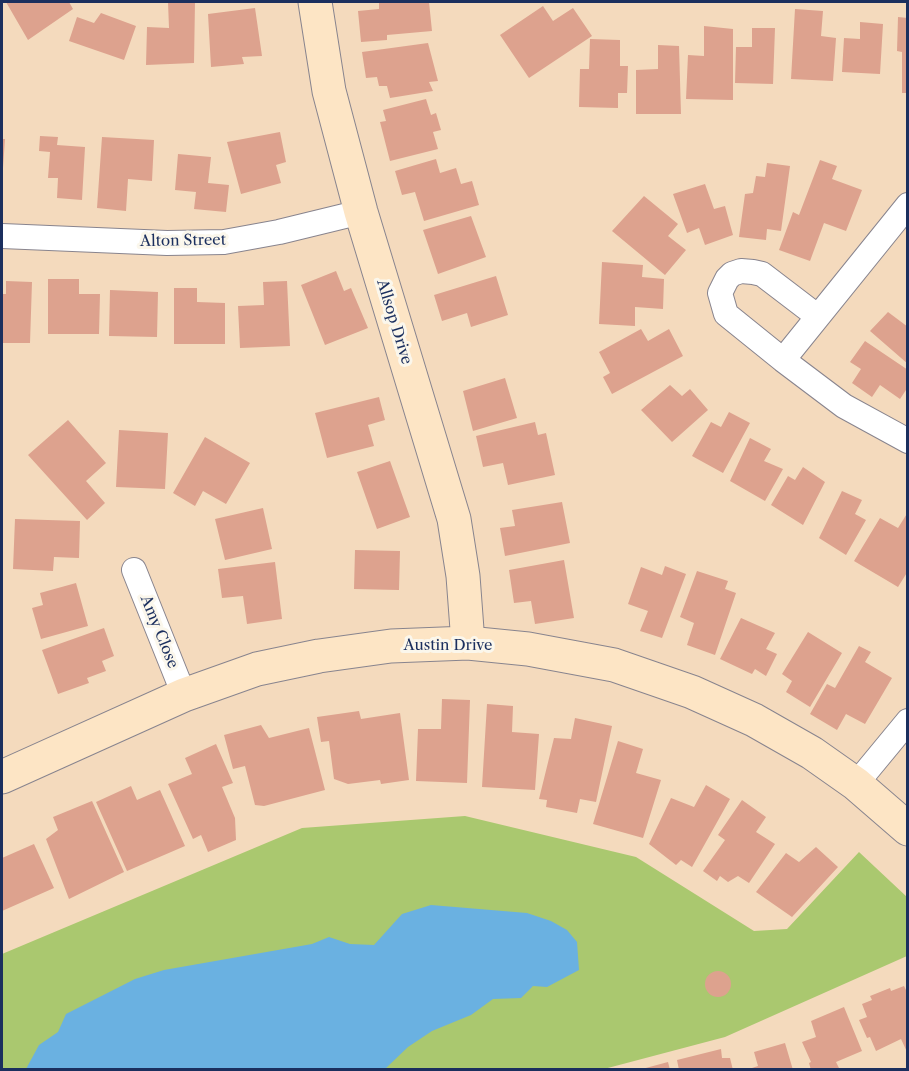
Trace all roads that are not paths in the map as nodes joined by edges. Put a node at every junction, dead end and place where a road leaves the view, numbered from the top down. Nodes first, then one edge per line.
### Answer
1 (315, 2) edge
2 (908, 206) edge
3 (361, 212) junction
4 (2, 236) edge
5 (817, 316) junction
6 (783, 360) junction
7 (908, 441) edge
8 (134, 570) dead end
9 (468, 643) junction
10 (184, 695) junction
11 (908, 721) edge
12 (2, 777) edge
13 (856, 784) junction
14 (908, 829) edge

1 - 3 street, Allsop Drive
2 - 5 street
3 - 4 street, Alton Street
3 - 9 street, Allsop Drive
5 - 6 street
5 - 6 street
6 - 7 street
8 - 10 street, Amy Close
9 - 10 street, Austin Drive
9 - 13 street, Austin Drive
10 - 12 street, Austin Drive
11 - 13 street
13 - 14 street, Austin Drive

